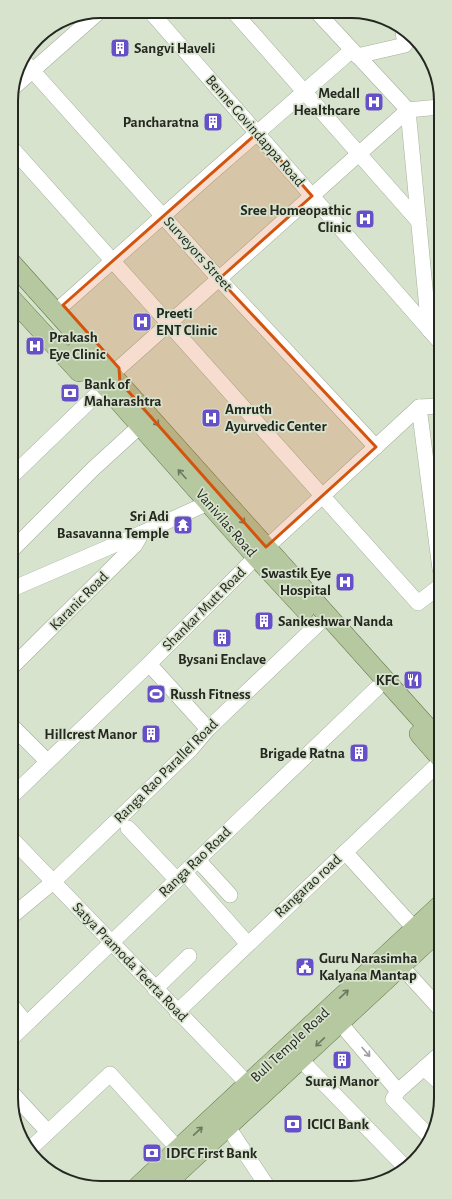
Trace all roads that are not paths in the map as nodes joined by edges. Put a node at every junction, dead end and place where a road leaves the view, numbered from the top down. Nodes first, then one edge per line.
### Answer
1 (156, 18) edge
2 (239, 18) edge
3 (323, 18) edge
4 (91, 19) edge
5 (404, 37) edge
6 (355, 53) junction
7 (27, 65) edge
8 (33, 72) junction
9 (21, 82) edge
10 (305, 92) junction
11 (434, 107) edge
12 (408, 110) junction
13 (257, 133) junction
14 (359, 153) junction
15 (18, 155) edge
16 (312, 196) junction
17 (163, 215) junction
18 (419, 222) junction
19 (18, 255) edge
20 (114, 261) junction
21 (219, 279) junction
22 (18, 294) edge
23 (63, 305) junction
24 (168, 324) junction
25 (429, 330) junction
26 (434, 335) edge
27 (112, 384) junction
28 (434, 406) edge
29 (419, 407) junction
30 (140, 426) junction
31 (376, 447) junction
32 (18, 470) edge
33 (323, 496) junction
34 (208, 503) junction
35 (434, 523) edge
36 (142, 533) junction
37 (18, 544) edge
38 (261, 552) junction
39 (18, 586) edge
40 (434, 591) edge
41 (318, 624) junction
42 (18, 661) edge
43 (149, 664) junction
44 (377, 688) junction
45 (208, 729) junction
46 (18, 732) edge
47 (434, 734) edge
48 (434, 751) edge
49 (47, 762) junction
50 (434, 768) edge
51 (18, 790) edge
52 (128, 828) dead end
53 (18, 846) edge
54 (344, 852) junction
55 (198, 860) junction
56 (181, 876) junction
57 (53, 882) junction
58 (230, 895) dead end
59 (434, 910) edge
60 (18, 911) edge
61 (414, 928) junction
62 (434, 936) edge
63 (111, 942) junction
64 (248, 943) junction
65 (189, 956) dead end
66 (401, 966) junction
67 (155, 988) junction
68 (434, 1002) edge
69 (177, 1012) junction
70 (18, 1013) edge
71 (26, 1023) junction
72 (340, 1023) junction
73 (18, 1032) edge
74 (434, 1059) edge
75 (301, 1060) junction
76 (424, 1068) junction
77 (434, 1077) edge
78 (248, 1084) junction
79 (398, 1091) junction
80 (18, 1100) edge
81 (228, 1127) junction
82 (48, 1132) junction
83 (426, 1133) edge
84 (33, 1146) edge
85 (178, 1149) junction
86 (402, 1164) edge
87 (143, 1181) edge
88 (169, 1181) edge
89 (264, 1181) edge

1 - 13 street, Benne Govindappa Road
2 - 10 street
3 - 6 street
4 - 8 street
5 - 6 street
6 - 10 street
6 - 12 street
7 - 8 street, Surveyors Street
8 - 9 street
8 - 17 street, Surveyors Street
10 - 13 street
10 - 14 street
11 - 12 street
12 - 14 street
12 - 18 street
13 - 16 street, Benne Govindappa Road
13 - 17 street
14 - 16 street
14 - 18 street
15 - 20 street
16 - 21 street
16 - 25 street, Benne Govindappa Road
17 - 20 street
17 - 21 street, Surveyors Street
18 - 25 street
19 - 23 main road
20 - 23 street
20 - 24 street
21 - 24 street
21 - 31 street, Surveyors Street
22 - 27 main road
23 - 27 main road
24 - 27 street
24 - 33 street
25 - 26 street, Benne Govindappa Road
27 - 30 main road, Vanivilas Road
27 - 32 street
27 -> 38 main road, Vanivilas Road
28 - 29 street
29 - 31 street, Shankar Mutt Road
29 - 35 street
34 -> 30 main road, Vanivilas Road
30 - 37 street
31 - 33 street, Shankar Mutt Road
33 - 38 street, Shankar Mutt Road
33 - 40 street
34 - 36 street, Karanic Road
34 - 38 main road, Vanivilas Road
36 - 39 street, Karanic Road
36 - 42 street, Karanic Road
38 - 41 main road, Vanivilas Road
38 - 43 street, Shankar Mutt Road
38 - 47 main road, Vanivilas Road
41 - 44 main road, Vanivilas Road
41 - 45 street, Ranga Rao Parallel Road
43 - 45 street
43 - 49 street, Shankar Mutt Road
44 - 48 main road, Vanivilas Road
44 - 55 street, Ranga Rao Road
45 - 57 street, Ranga Rao Parallel Road
46 - 49 street
49 - 51 street, Shankar Mutt Road
50 - 54 street, Rangarao road
52 - 56 street
53 - 57 street, Satya Pramoda Teerta Road
54 - 61 street
54 - 64 street, Rangarao road
55 - 56 street, Ranga Rao Road
55 - 58 street
56 - 63 street, Ranga Rao Road
56 - 64 street
57 - 60 street, Ranga Rao Parallel Road
57 - 63 street, Satya Pramoda Teerta Road
59 - 61 main road, Bull Temple Road
78 -> 61 main road, Bull Temple Road
62 - 66 main road, Bull Temple Road
63 - 67 street, Satya Pramoda Teerta Road
63 - 71 street, Ranga Rao Road
64 - 69 street, Rangarao road
65 - 67 street
66 - 68 street
66 - 72 main road, Bull Temple Road
67 - 69 street, Satya Pramoda Teerta Road
69 - 78 street, Satya Pramoda Teerta Road
70 - 71 street
71 - 73 street, Ranga Rao Road
72 -> 75 main road, Bull Temple Road
72 -> 79 street
74 - 76 street
75 - 81 main road, Bull Temple Road
75 - 86 street
76 - 77 street
76 - 79 street
85 -> 78 main road, Bull Temple Road
79 - 83 street
80 - 82 street
81 - 88 main road, Bull Temple Road
81 - 89 street
82 - 84 street
82 - 85 street
85 - 87 main road, Bull Temple Road

